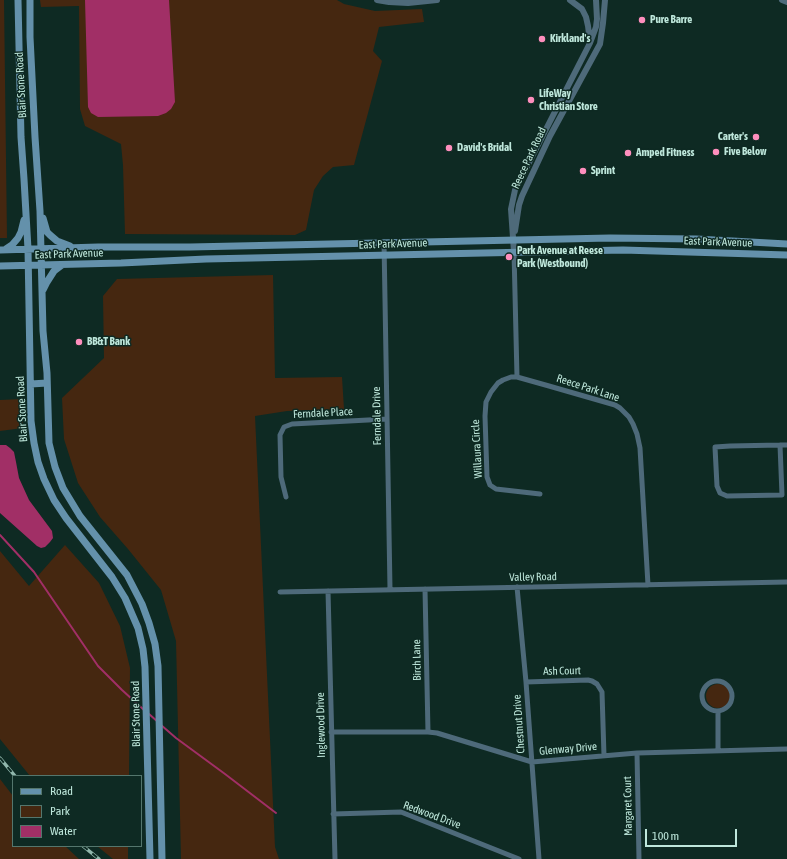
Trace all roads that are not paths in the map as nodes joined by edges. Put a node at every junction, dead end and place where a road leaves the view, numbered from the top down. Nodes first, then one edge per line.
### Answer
1 (18, 0) edge
2 (30, 0) edge
3 (376, 0) edge
4 (437, 0) edge
5 (570, 0) edge
6 (596, 0) edge
7 (782, 0) edge
8 (425, 1) edge
9 (606, 2) edge
10 (787, 2) edge
11 (590, 43) junction
12 (21, 137) junction
13 (35, 137) junction
14 (40, 210) junction
15 (26, 212) junction
16 (513, 240) junction
17 (384, 242) junction
18 (787, 244) edge
19 (74, 248) junction
20 (3, 249) edge
21 (28, 249) junction
22 (41, 249) junction
23 (514, 252) junction
24 (384, 255) junction
25 (787, 255) edge
26 (63, 265) junction
27 (0, 266) edge
28 (28, 266) junction
29 (41, 266) junction
30 (42, 292) junction
31 (517, 377) junction
32 (47, 383) junction
33 (30, 384) junction
34 (387, 419) junction
35 (780, 445) junction
36 (787, 445) edge
37 (540, 494) dead end
38 (286, 497) dead end
39 (787, 582) edge
40 (648, 585) junction
41 (517, 587) junction
42 (390, 589) junction
43 (425, 589) junction
44 (328, 591) junction
45 (280, 592) dead end
46 (526, 682) junction
47 (718, 711) junction
48 (331, 732) junction
49 (428, 732) junction
50 (787, 749) edge
51 (718, 751) junction
52 (637, 752) junction
53 (604, 756) junction
54 (532, 762) junction
55 (333, 814) junction
56 (150, 859) edge
57 (162, 859) edge
58 (334, 859) edge
59 (519, 859) edge
60 (539, 859) edge
61 (639, 859) edge

1 - 12 main road, Blair Stone Road
2 - 13 main road, Blair Stone Road
3 - 8 street
4 - 8 street
5 - 11 street
6 - 11 street, Reece Park Road
7 - 10 street
9 - 16 street, Reece Park Road
11 - 16 street, Reece Park Road
12 - 13 main road
12 - 15 main road, Blair Stone Road
13 - 14 main road, Blair Stone Road
14 - 19 main road
14 - 22 main road, Blair Stone Road
15 - 20 main road
15 - 21 main road, Blair Stone Road
16 - 17 main road, East Park Avenue
16 - 18 main road, East Park Avenue
16 - 23 street, Reece Park Road
17 - 19 main road, East Park Avenue
17 - 24 street, Ferndale Drive
19 - 22 main road, East Park Avenue
20 - 21 main road, East Park Avenue
21 - 22 main road, East Park Avenue
21 - 28 main road, Blair Stone Road
22 - 29 main road, Blair Stone Road
23 - 24 main road, East Park Avenue
23 - 25 main road, East Park Avenue
23 - 31 street
24 - 26 main road, East Park Avenue
24 - 34 street, Ferndale Drive
26 - 29 main road, East Park Avenue
26 - 30 main road
27 - 28 main road, East Park Avenue
28 - 29 main road, East Park Avenue
28 - 33 main road, Blair Stone Road
29 - 30 main road, Blair Stone Road
30 - 32 main road, Blair Stone Road
31 - 37 street, Willaura Circle
31 - 40 street, Reece Park Lane
32 - 33 main road
32 - 57 main road, Blair Stone Road
33 - 56 main road, Blair Stone Road
34 - 38 street, Ferndale Place
34 - 42 street, Ferndale Drive
35 - 35 street
35 - 36 street
39 - 40 street, Valley Road
40 - 41 street, Valley Road
41 - 43 street, Valley Road
41 - 46 street, Chestnut Drive
42 - 43 street, Valley Road
42 - 44 street, Valley Road
43 - 49 street, Birch Lane
44 - 45 street, Valley Road
44 - 48 street, Inglewood Drive
46 - 53 street, Ash Court
46 - 54 street, Chestnut Drive
47 - 47 street
47 - 51 street
48 - 49 street, Glenway Drive
48 - 55 street, Inglewood Drive
49 - 54 street, Glenway Drive
50 - 51 street, Glenway Drive
51 - 52 street, Glenway Drive
52 - 53 street, Glenway Drive
52 - 61 street, Margaret Court
53 - 54 street, Glenway Drive
54 - 60 street, Chestnut Drive
55 - 58 street, Inglewood Drive
55 - 59 street, Redwood Drive

